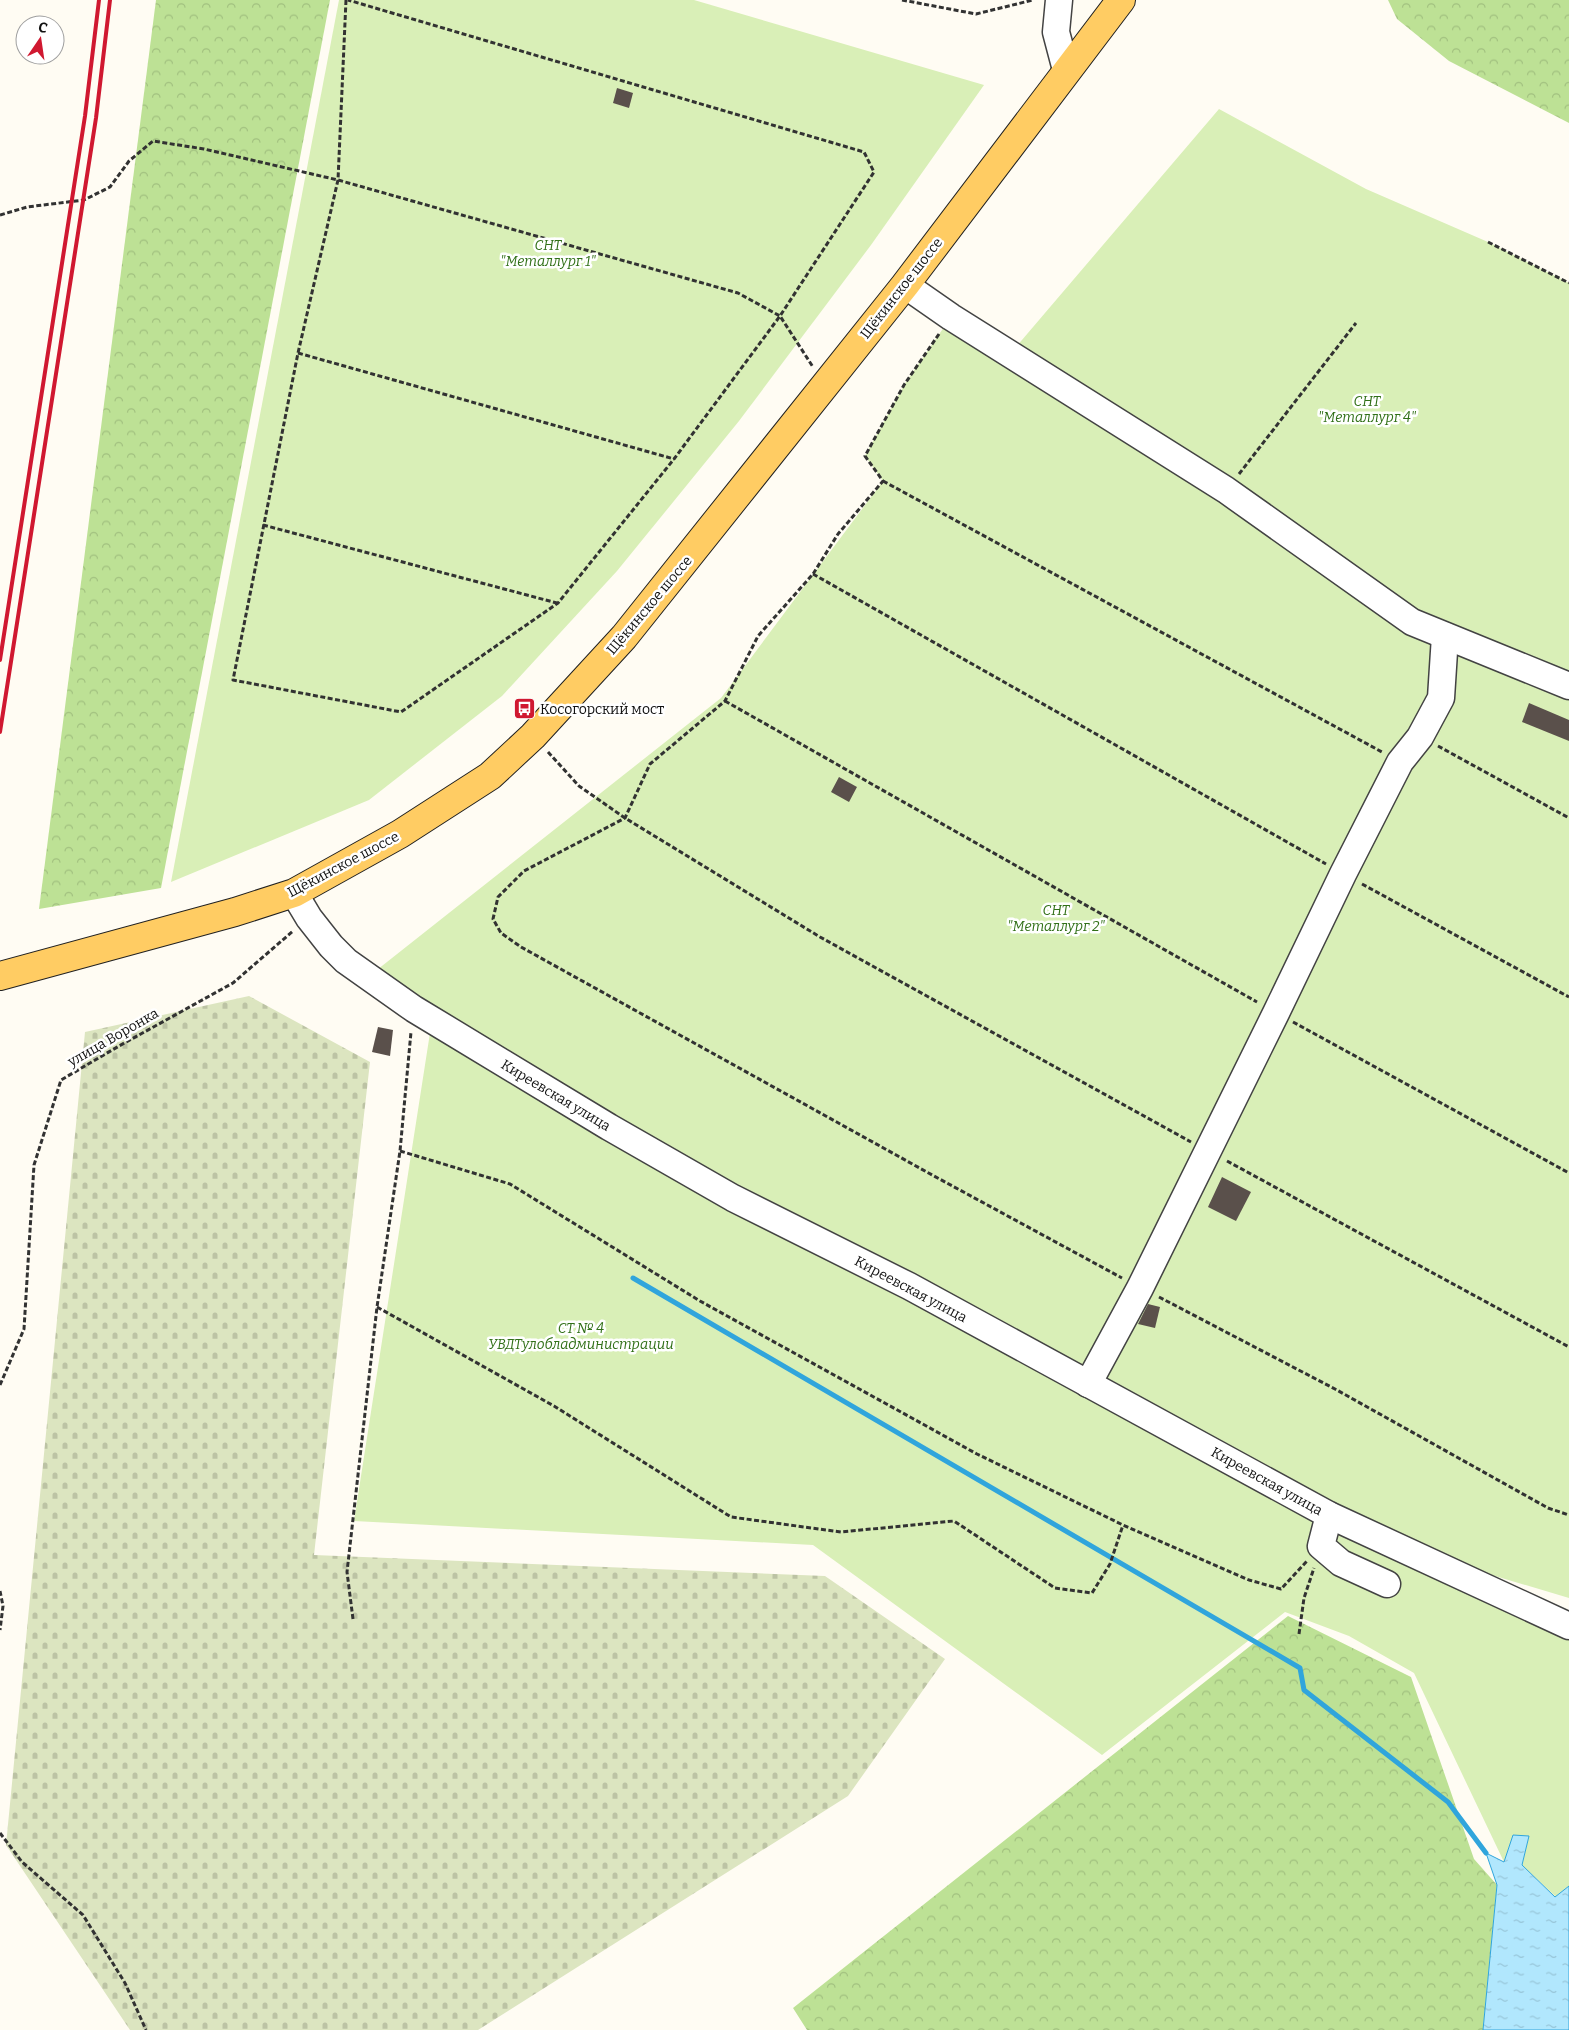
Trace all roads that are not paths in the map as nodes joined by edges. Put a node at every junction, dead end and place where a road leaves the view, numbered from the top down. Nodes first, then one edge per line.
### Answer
1 (1059, 0) edge
2 (1121, 0) edge
3 (1066, 70) junction
4 (905, 285) junction
5 (1445, 636) junction
6 (1569, 686) edge
7 (294, 893) junction
8 (10, 973) edge
9 (1088, 1384) junction
10 (1329, 1515) junction
11 (1386, 1584) dead end
12 (1569, 1626) edge

1 - 3 street
2 - 3 main road, Щёкинское шоссе
3 - 4 main road, Щёкинское шоссе
4 - 5 street
4 - 7 main road, Щёкинское шоссе
5 - 6 street
5 - 9 street
7 - 8 main road, Щёкинское шоссе
7 - 9 street, Киреевская улица
9 - 10 street, Киреевская улица
10 - 11 street
10 - 12 street, Киреевская улица

